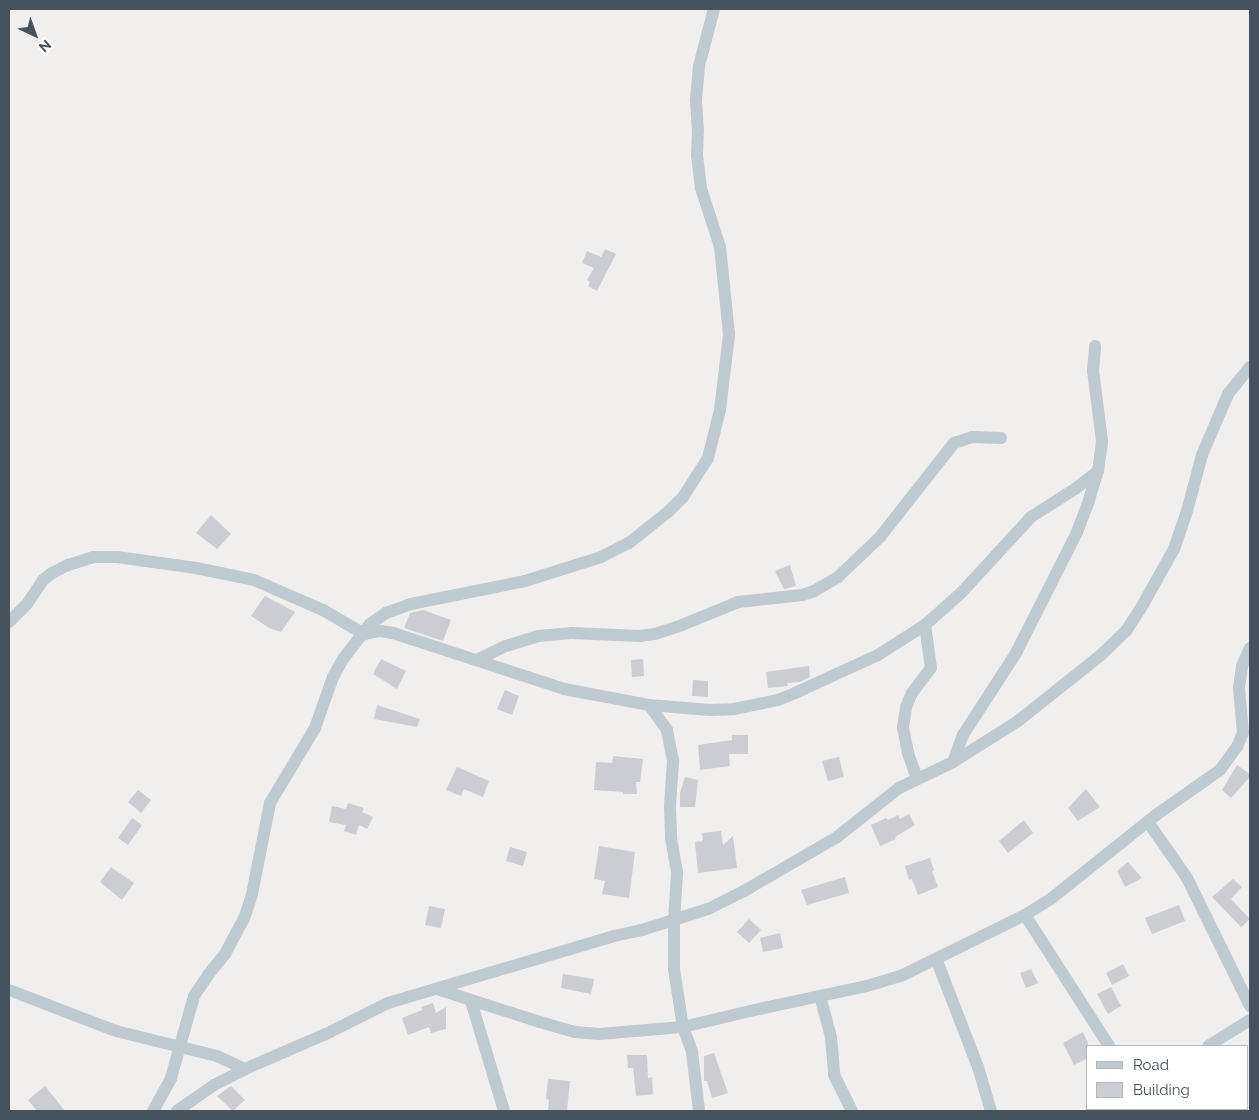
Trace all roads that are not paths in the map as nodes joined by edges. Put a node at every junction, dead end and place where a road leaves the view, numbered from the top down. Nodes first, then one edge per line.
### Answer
1 (714, 9) edge
2 (1095, 346) dead end
3 (1250, 367) edge
4 (1001, 438) dead end
5 (1098, 471) junction
6 (9, 622) edge
7 (925, 625) junction
8 (362, 633) junction
9 (1250, 648) edge
10 (477, 660) junction
11 (649, 704) junction
12 (953, 762) junction
13 (917, 779) junction
14 (1148, 822) junction
15 (1025, 915) junction
16 (674, 921) junction
17 (937, 961) junction
18 (436, 989) junction
19 (9, 990) edge
20 (820, 996) junction
21 (471, 1001) junction
22 (1250, 1006) edge
23 (1250, 1020) edge
24 (683, 1027) junction
25 (1108, 1045) edge
26 (1210, 1045) edge
27 (178, 1048) junction
28 (245, 1069) junction
29 (153, 1111) edge
30 (177, 1111) edge
31 (504, 1111) edge
32 (699, 1111) edge
33 (852, 1111) edge
34 (991, 1111) edge

1 - 8 street
2 - 5 street
3 - 12 street
4 - 10 street
5 - 7 street
5 - 12 street
6 - 8 street
7 - 11 street
7 - 13 street
8 - 10 street
8 - 27 street
9 - 14 street
10 - 11 street
11 - 16 street
12 - 13 street
13 - 16 street
14 - 15 street
14 - 22 street
15 - 17 street
15 - 25 street
16 - 18 street
16 - 24 street
17 - 20 street
17 - 34 street
18 - 21 street
18 - 28 street
19 - 27 street
20 - 24 street
20 - 33 street
21 - 24 street
21 - 31 street
23 - 26 street
24 - 32 street
27 - 28 street
27 - 29 street
28 - 30 street

